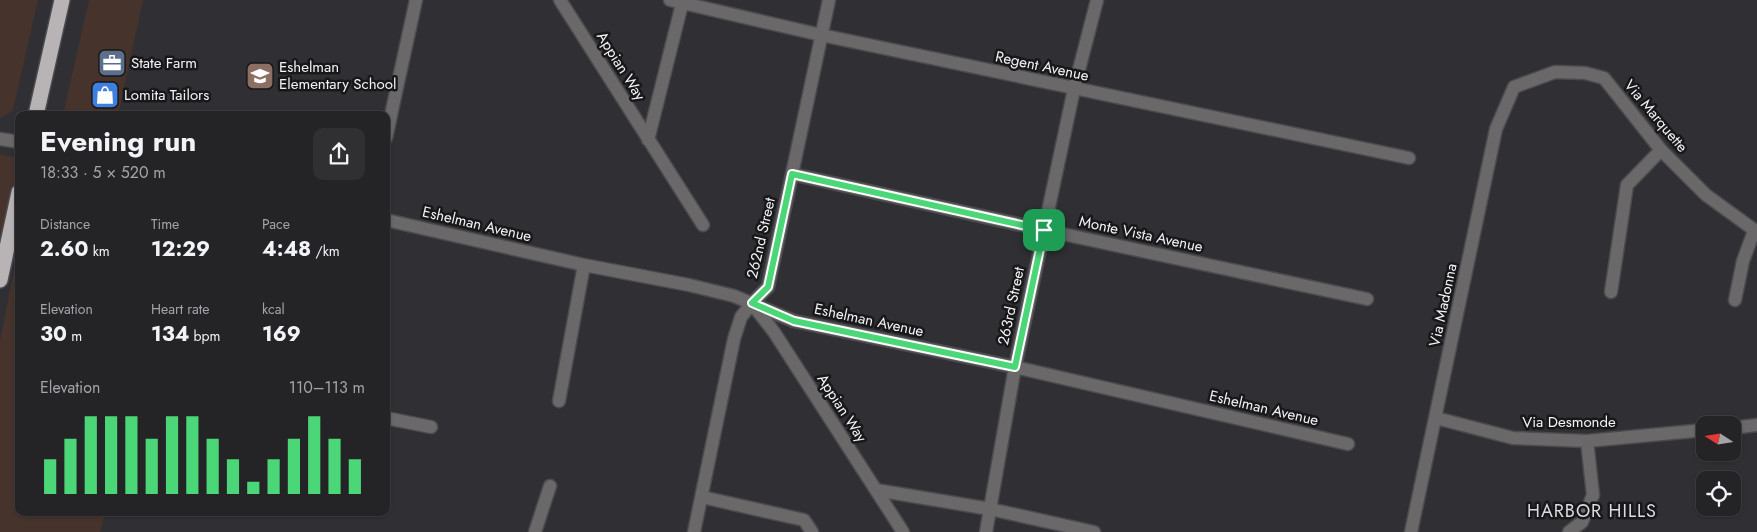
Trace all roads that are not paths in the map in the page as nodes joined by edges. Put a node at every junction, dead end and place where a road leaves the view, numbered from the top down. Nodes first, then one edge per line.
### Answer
1 (62, 0) edge
2 (416, 0) edge
3 (560, 0) edge
4 (670, 0) edge
5 (829, 0) edge
6 (1097, 0) edge
7 (683, 1) edge
8 (821, 35) junction
9 (1514, 87) joint
10 (1074, 89) junction
11 (37, 111) edge
12 (390, 120) edge
13 (0, 138) edge
14 (648, 140) junction
15 (15, 141) edge
16 (1662, 150) junction
17 (1409, 158) dead end
18 (792, 174) junction
19 (15, 211) edge
20 (390, 221) edge
21 (703, 225) dead end
22 (1044, 230) junction
23 (1756, 232) edge
24 (584, 265) junction
25 (0, 280) edge
26 (1611, 292) dead end
27 (1367, 299) dead end
28 (1735, 300) dead end
29 (752, 303) junction
30 (1015, 367) junction
31 (559, 401) dead end
32 (1436, 418) junction
33 (390, 419) edge
34 (1757, 425) edge
35 (431, 427) dead end
36 (1741, 427) edge
37 (1696, 431) edge
38 (1587, 442) junction
39 (1348, 444) dead end
40 (550, 486) dead end
41 (876, 490) junction
42 (702, 497) junction
43 (990, 509) junction
44 (535, 532) edge
45 (694, 532) edge
46 (812, 532) edge
47 (903, 532) edge
48 (986, 532) edge
49 (1094, 532) edge
50 (1411, 532) edge
51 (1569, 532) edge

1 - 11 highway
2 - 12 street
3 - 14 street, Appian Way
4 - 7 street, Regent Avenue
5 - 8 street, 262nd Street
6 - 10 street, 263rd Street
7 - 8 street, Regent Avenue
7 - 14 street
8 - 10 street, Regent Avenue
8 - 18 street, 262nd Street
9 - 16 street, Via Marquette
9 - 32 street, Via Madonna
10 - 17 street, Regent Avenue
10 - 22 street, 263rd Street
13 - 15 street
14 - 21 street, Appian Way
16 - 23 street, Via Marquette
16 - 26 street
18 - 22 street, Monte Vista Avenue
18 - 29 street, 262nd Street
19 - 25 highway
20 - 24 street, Eshelman Avenue
22 - 27 street, Monte Vista Avenue
22 - 30 street, 263rd Street
23 - 28 street
24 - 29 street, Eshelman Avenue
24 - 31 street
29 - 30 street, Eshelman Avenue
29 - 41 street, Appian Way
29 - 42 street, 262nd Street
30 - 39 street, Eshelman Avenue
30 - 43 street, 263rd Street
32 - 38 street, Via Desmonde
32 - 50 street, Via Madonna
33 - 35 street
34 - 36 street
37 - 38 street, Via Desmonde
38 - 51 street
40 - 44 street
41 - 43 street
41 - 47 street, Appian Way
42 - 45 street, 262nd Street
42 - 46 street
43 - 48 street, 263rd Street
43 - 49 street

